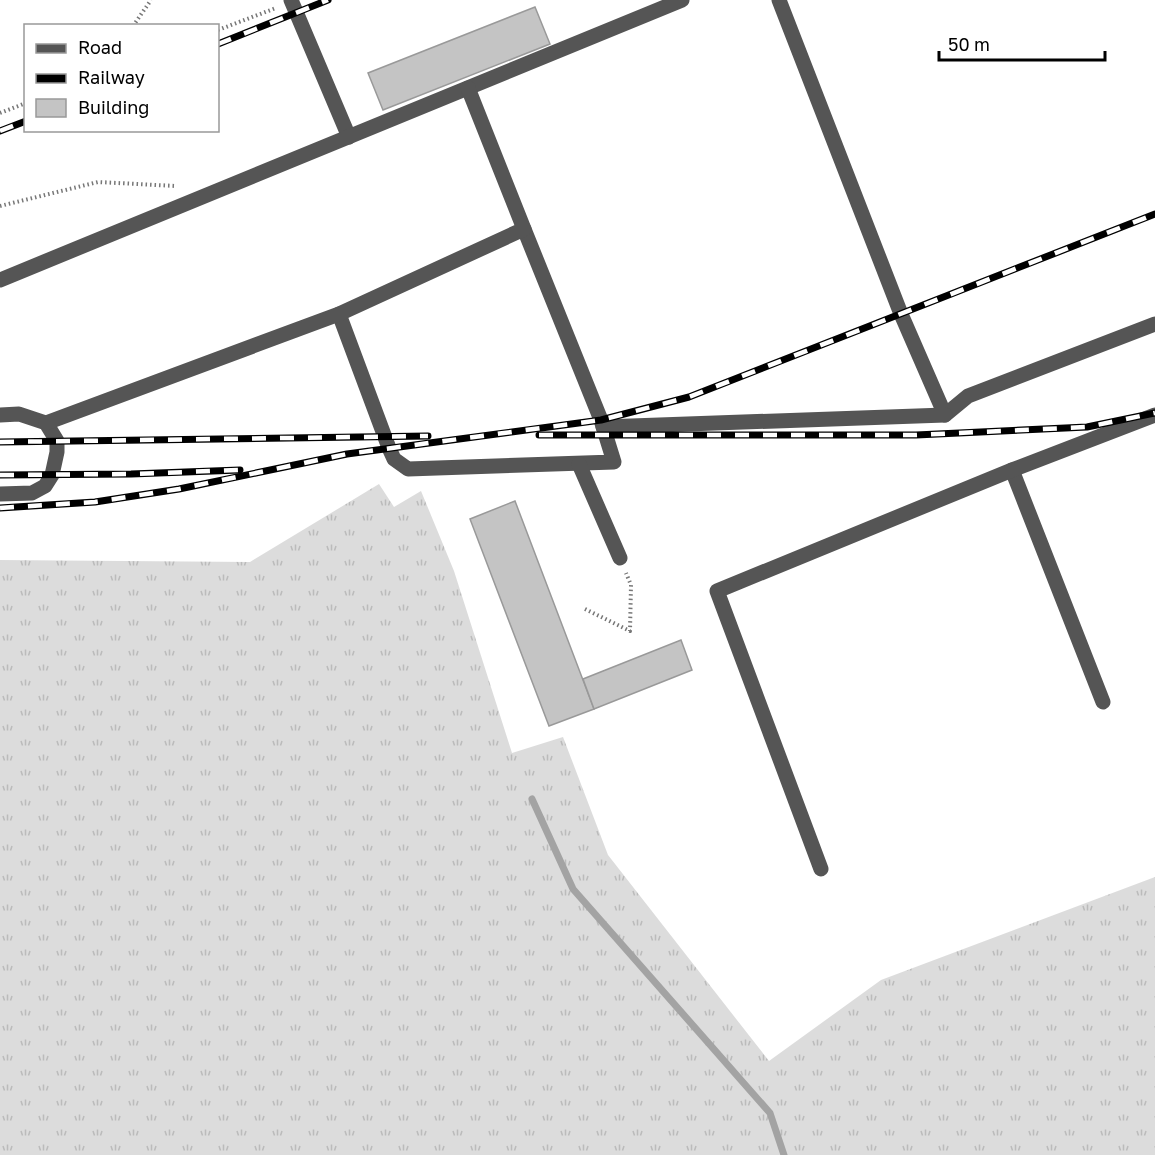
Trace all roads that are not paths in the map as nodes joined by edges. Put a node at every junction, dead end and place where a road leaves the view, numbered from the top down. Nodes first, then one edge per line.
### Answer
1 (682, 0) edge
2 (779, 0) edge
3 (291, 1) edge
4 (468, 88) junction
5 (349, 137) junction
6 (524, 229) junction
7 (0, 280) edge
8 (339, 314) junction
9 (1155, 324) edge
10 (0, 415) edge
11 (945, 415) junction
12 (1155, 415) edge
13 (46, 423) junction
14 (603, 427) junction
15 (579, 464) junction
16 (1011, 470) junction
17 (0, 494) edge
18 (620, 558) road end
19 (1103, 702) dead end
20 (821, 869) dead end

1 - 4 lane
2 - 11 lane
3 - 5 lane
4 - 5 lane
4 - 6 lane
5 - 7 lane
6 - 8 lane
6 - 14 lane
8 - 13 lane
8 - 15 lane
9 - 11 lane
10 - 13 lane
11 - 14 lane
12 - 16 lane
13 - 17 lane
14 - 15 lane
15 - 18 lane
16 - 19 lane
16 - 20 lane

